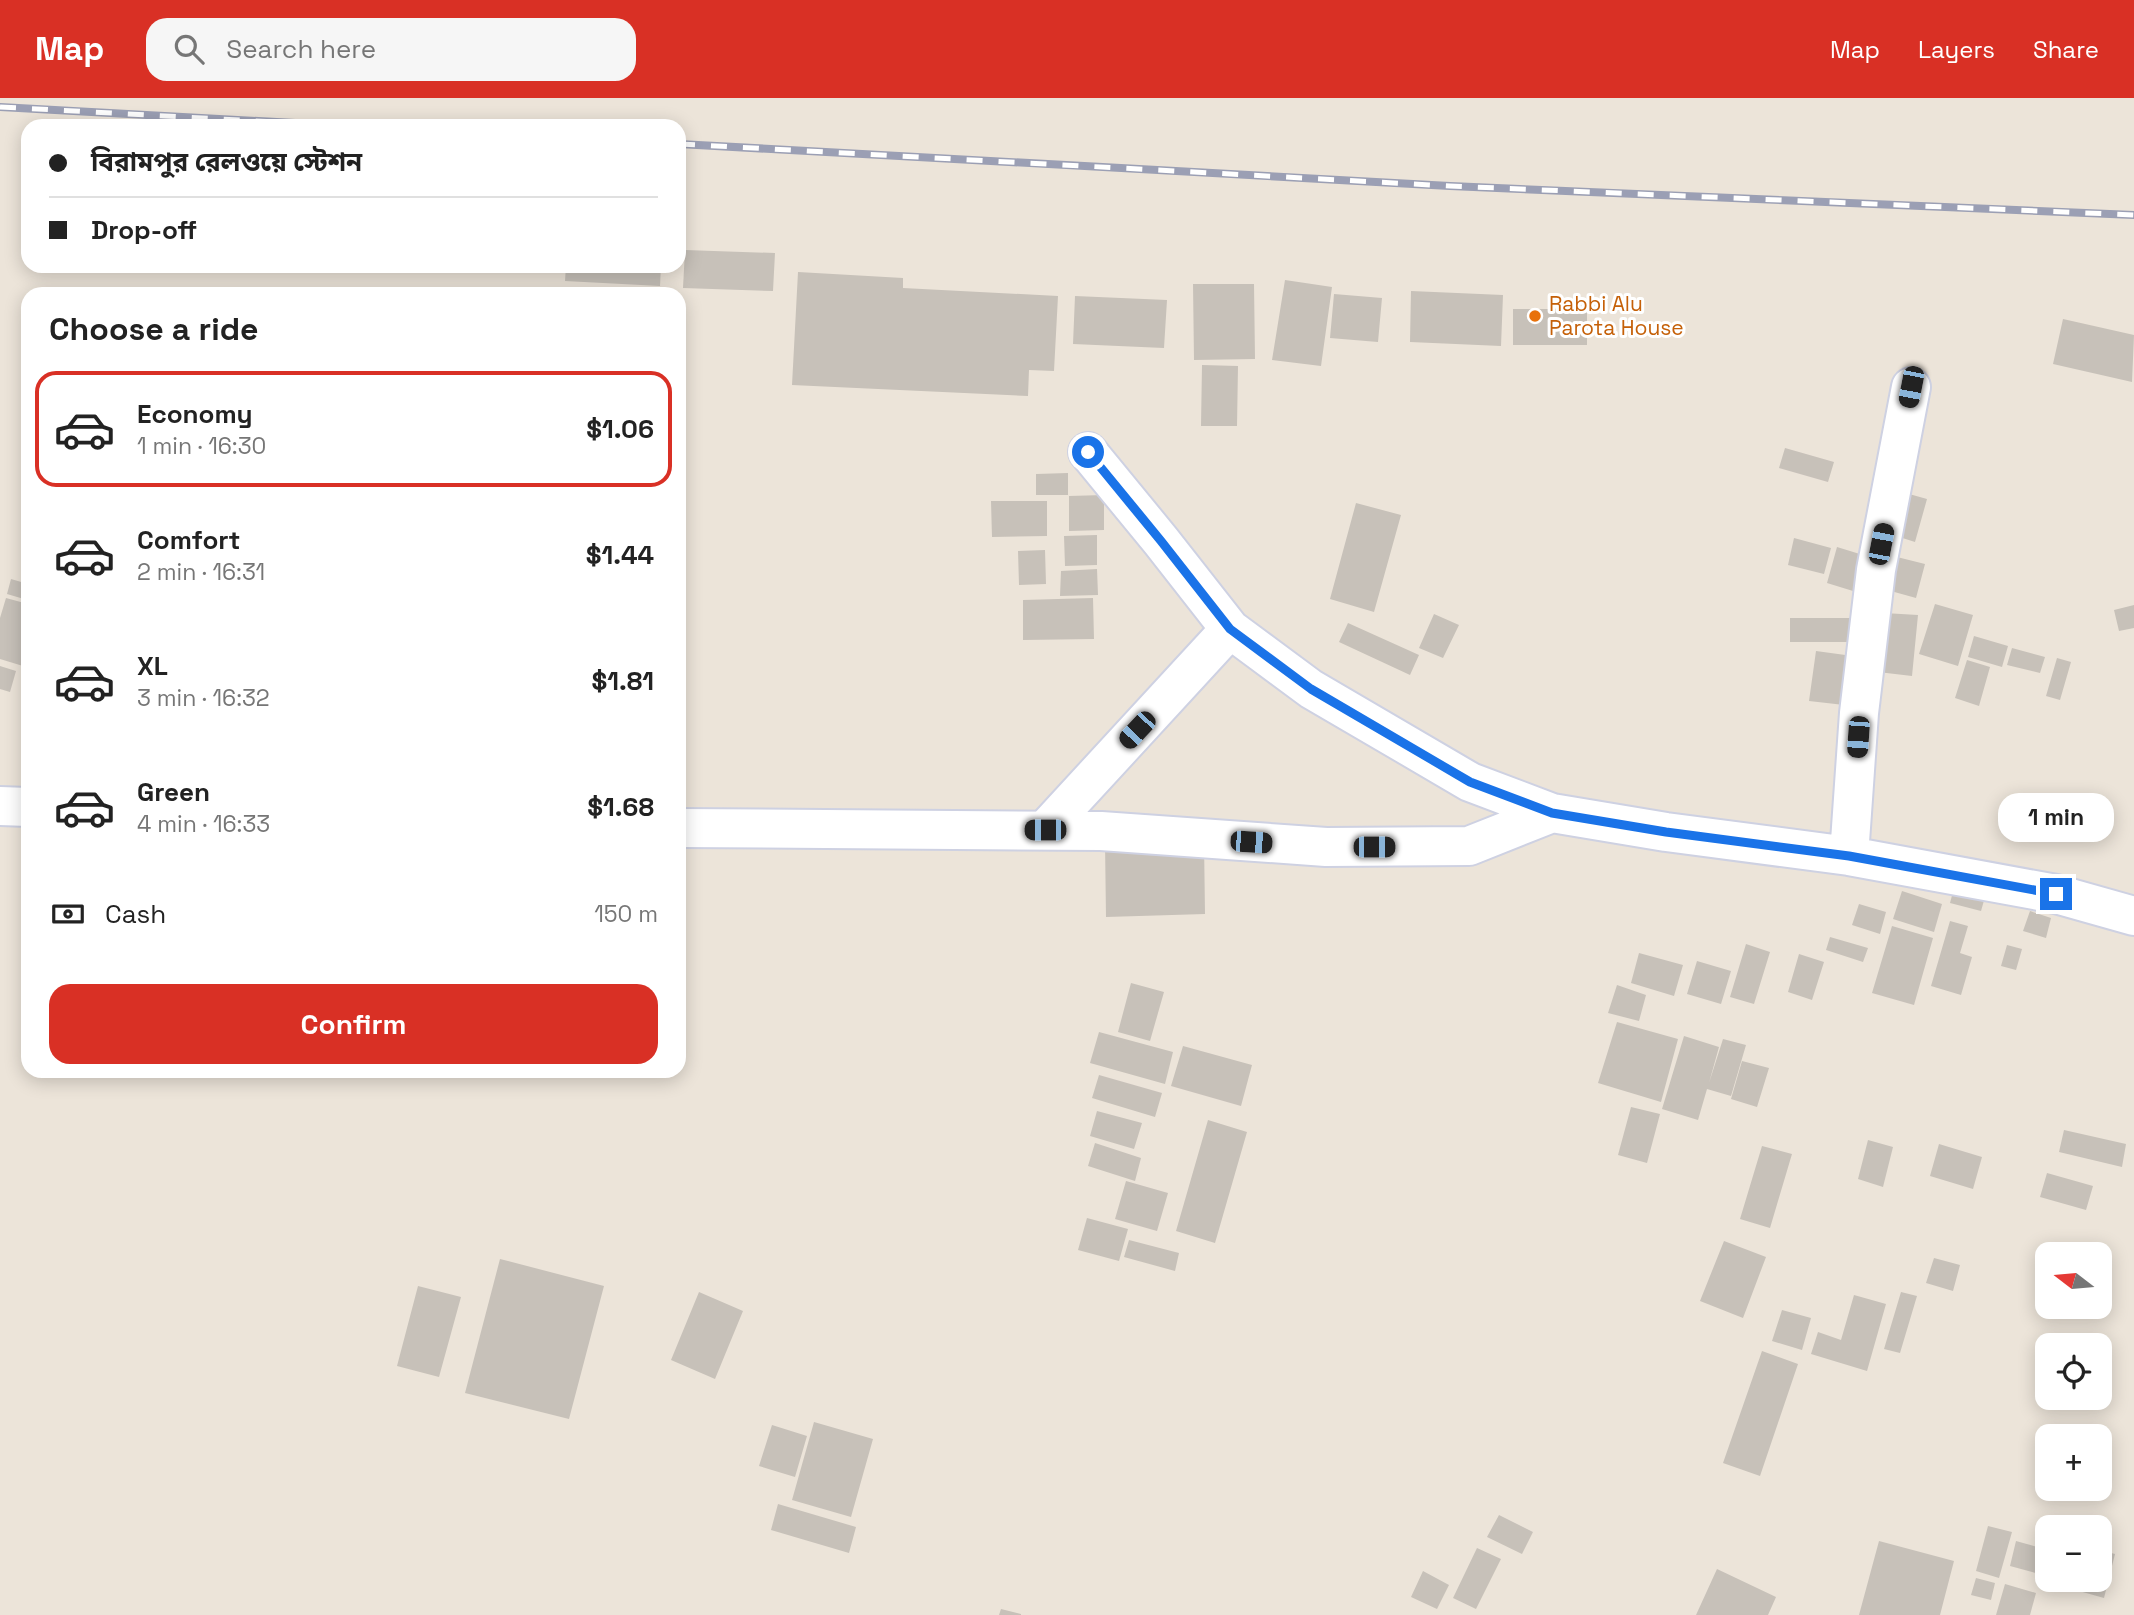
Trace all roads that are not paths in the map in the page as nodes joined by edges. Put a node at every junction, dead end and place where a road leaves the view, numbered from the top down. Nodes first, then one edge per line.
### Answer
1 (1911, 387) dead end
2 (1088, 452) dead end
3 (1230, 629) junction
4 (0, 806) edge
5 (21, 807) edge
6 (1552, 813) junction
7 (686, 828) edge
8 (1045, 830) junction
9 (1849, 856) junction
10 (2134, 916) edge

1 - 9 street
2 - 3 street
3 - 6 street
3 - 8 street
4 - 5 street
6 - 8 street
6 - 9 street
7 - 8 street
9 - 10 street

